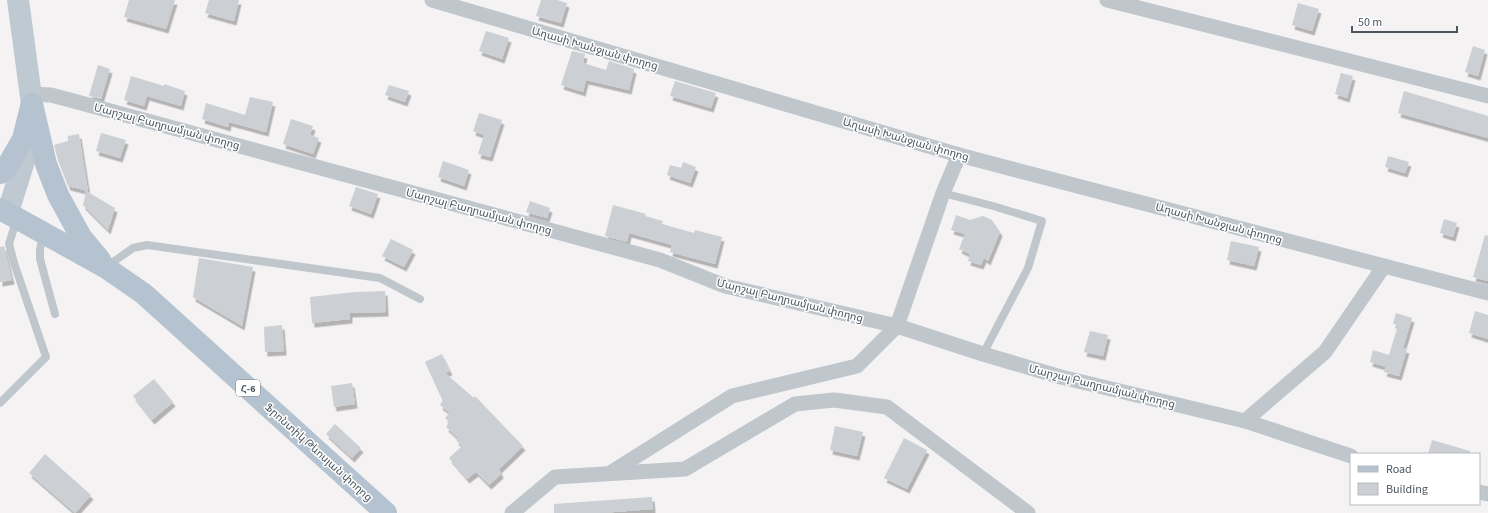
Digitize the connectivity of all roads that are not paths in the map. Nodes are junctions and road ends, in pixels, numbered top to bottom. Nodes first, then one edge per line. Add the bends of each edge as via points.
1 (18, 0) edge
2 (432, 0) edge
3 (1107, 0) edge
4 (1488, 96) edge
5 (32, 99) junction
6 (959, 155) junction
7 (0, 173) edge
8 (943, 193) junction
9 (8, 213) edge
10 (44, 234) junction
11 (1384, 266) junction
12 (105, 268) junction
13 (1488, 293) edge
14 (420, 299) dead end
15 (55, 314) dead end
16 (897, 326) junction
17 (982, 354) junction
18 (0, 403) edge
19 (1245, 421) junction
20 (1350, 456) edge
21 (608, 474) junction
22 (386, 513) edge
23 (512, 513) edge
24 (1028, 513) edge

1 - 5 main road
2 - 6 street, Աղասի Խանջյան փողոց
3 - 4 street
5 - 7 main road via 23,139 5,170
5 - 9 main road via 31,131
5 - 12 main road via 46,164 58,195 81,237
5 - 16 street, Մարշալ Բաղրամյան փողոց via 50,95 78,102 660,260 725,286
6 - 8 street
6 - 11 street, Աղասի Խանջյան փողոց
8 - 16 street
8 - 17 lane via 1042,221 1028,268
9 - 10 main road, Ֆրոնտիկ Թևոսյան փողոց / Հ-6
9 - 18 lane via 9,244 14,263 46,357
10 - 12 main road, Ֆրոնտիկ Թևոսյան փողոց / Հ-6
10 - 15 lane via 40,259
11 - 13 street
11 - 19 street via 1326,352
12 - 14 lane via 133,248 147,245 380,278
12 - 22 main road, Ֆրոնտիկ Թևոսյան փողոց / Հ-6 via 144,294
16 - 17 street, Մարշալ Բաղրամյան փողոց
16 - 21 street via 856,366 732,396
17 - 19 street, Մարշալ Բաղրամյան փողոց via 1061,377
19 - 20 street, Մարշալ Բաղրամյան փողոց
21 - 23 street via 555,477
21 - 24 street via 685,469 795,404 834,400 887,407

